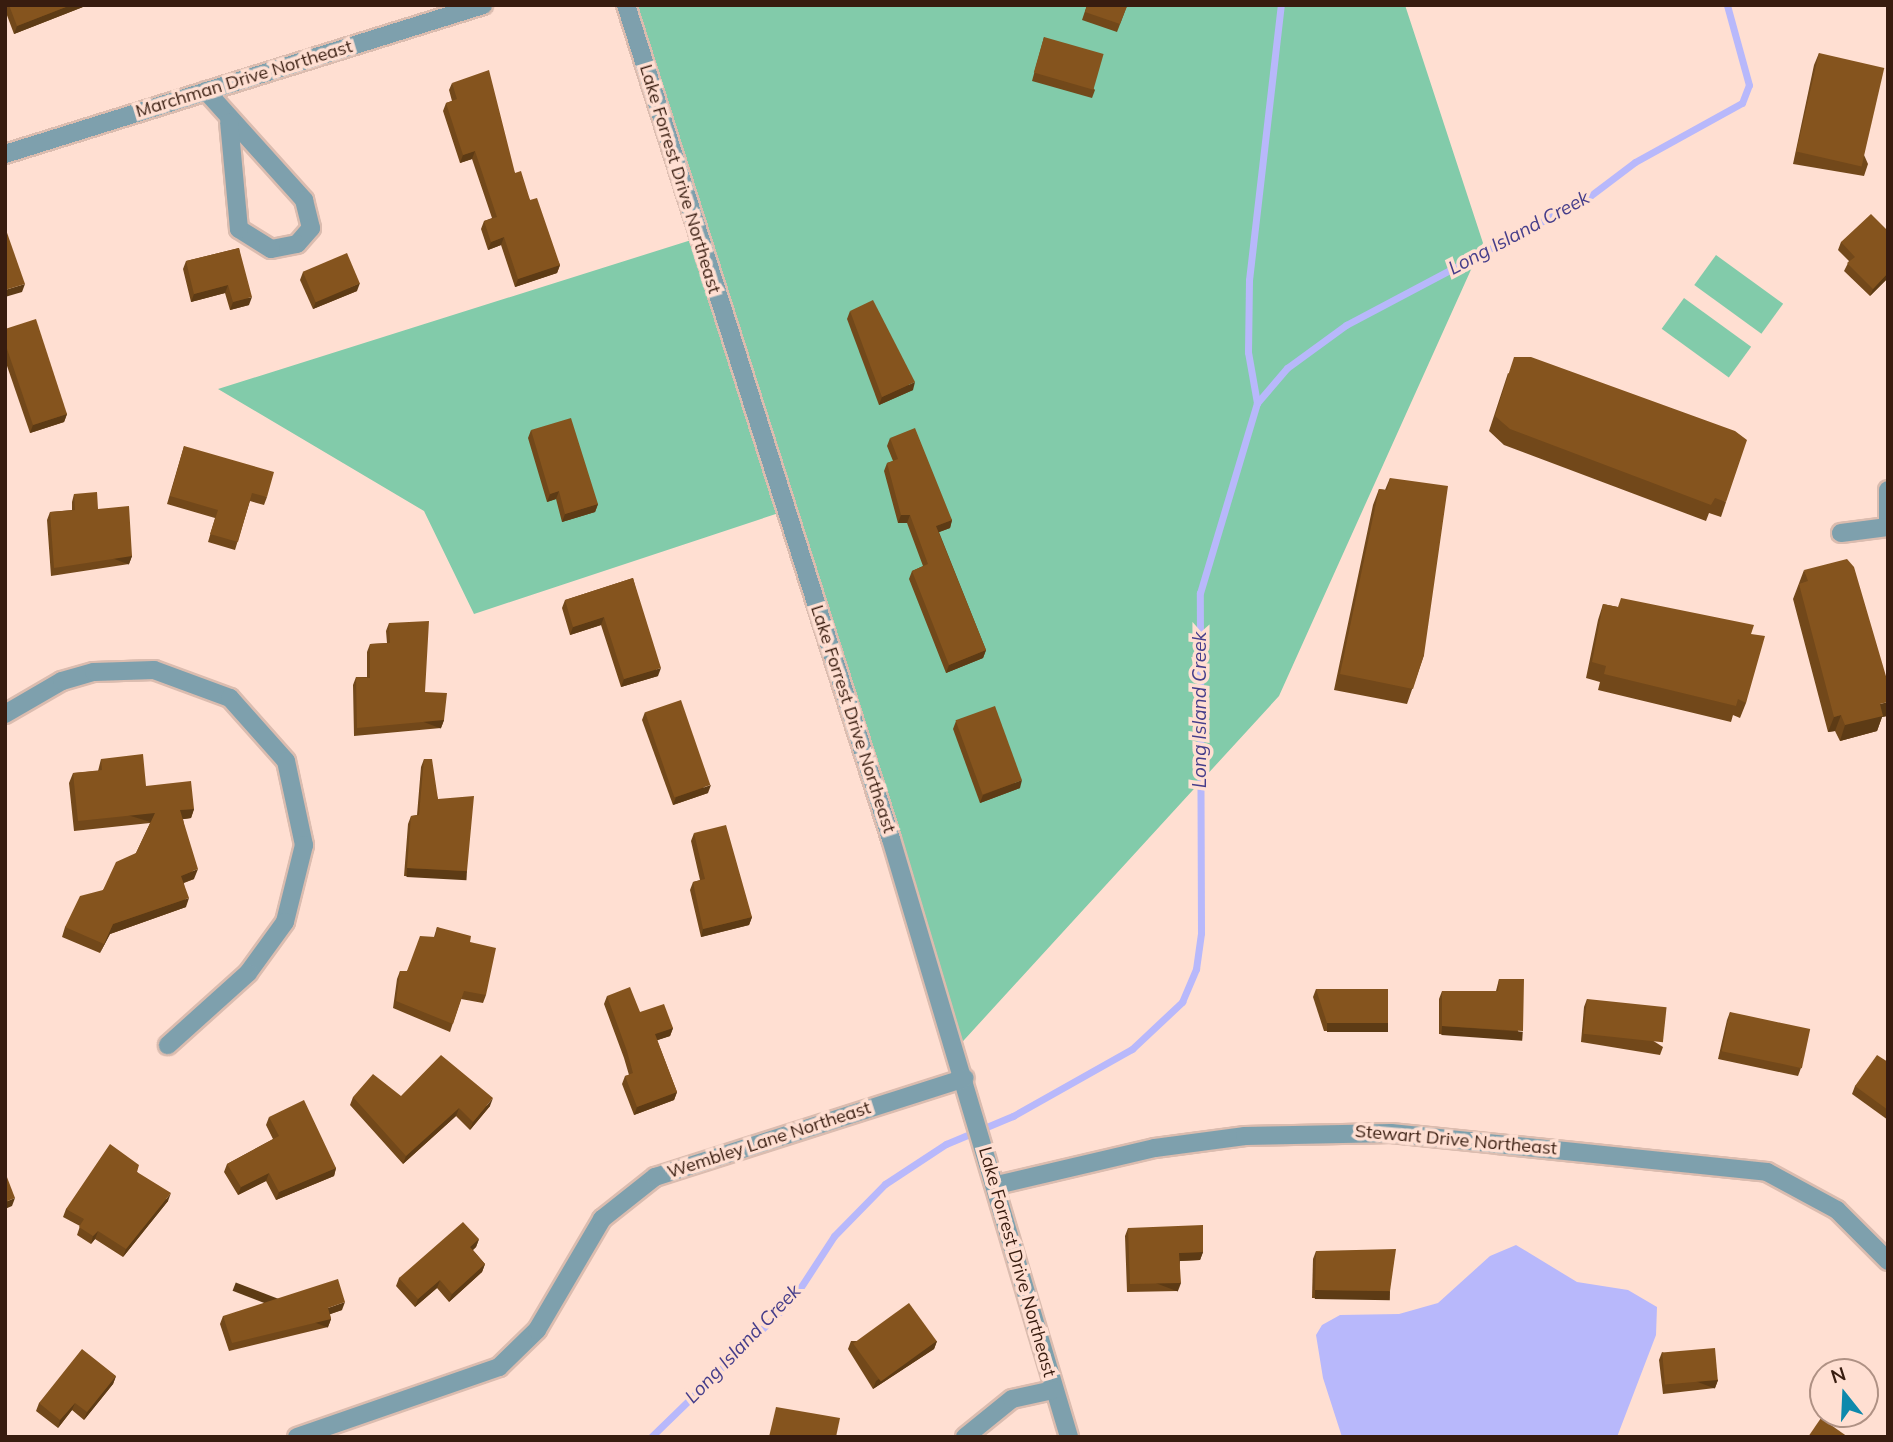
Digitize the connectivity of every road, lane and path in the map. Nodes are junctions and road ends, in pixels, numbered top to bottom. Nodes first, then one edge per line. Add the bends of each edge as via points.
1 (483, 5) edge
2 (626, 5) edge
3 (206, 91) junction
4 (229, 122) junction
5 (5, 154) edge
6 (1888, 490) edge
7 (1888, 525) edge
8 (1841, 533) dead end
9 (5, 714) edge
10 (168, 1045) dead end
11 (965, 1078) junction
12 (996, 1185) junction
13 (1888, 1261) edge
14 (1053, 1390) junction
15 (297, 1437) edge
16 (965, 1437) edge
17 (1069, 1437) edge

1 - 3 street, Marchman Drive Northeast
2 - 11 street, Lake Forrest Drive Northeast
3 - 4 street
3 - 5 street, Marchman Drive Northeast
4 - 4 street via 304,200 311,228 297,244 271,249 239,229
6 - 7 street
7 - 8 street
9 - 10 street via 62,681 121,669 154,670 230,698 286,761 304,845 285,922 248,972
11 - 12 street, Lake Forrest Drive Northeast
11 - 15 street, Wembley Lane Northeast via 654,1177 602,1219 537,1330 499,1367
12 - 13 street, Stewart Drive Northeast via 1181,1144 1331,1131 1391,1133 1767,1172 1837,1210
12 - 14 street, Lake Forrest Drive Northeast
14 - 16 street via 1012,1399
14 - 17 street, Lake Forrest Drive Northeast

